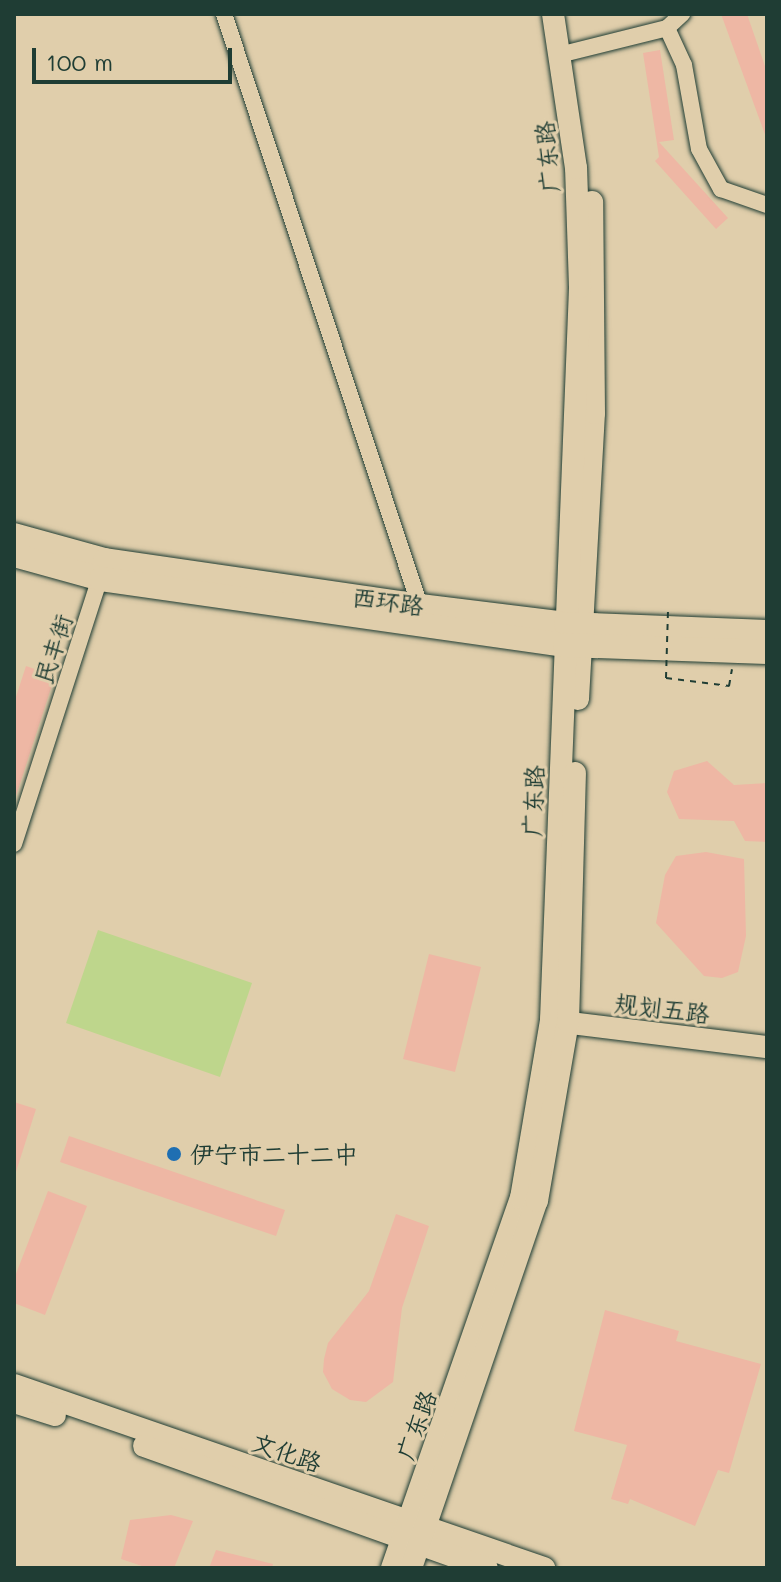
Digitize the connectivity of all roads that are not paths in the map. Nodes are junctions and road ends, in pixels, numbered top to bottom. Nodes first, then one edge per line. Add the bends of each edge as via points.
1 (224, 14) edge
2 (553, 14) edge
3 (567, 14) edge
4 (682, 14) edge
5 (667, 28) junction
6 (570, 52) junction
7 (767, 205) edge
8 (14, 535) edge
9 (14, 555) edge
10 (103, 569) junction
11 (420, 606) junction
12 (767, 632) edge
13 (573, 635) junction
14 (767, 652) edge
15 (14, 844) edge
16 (560, 1021) junction
17 (767, 1047) edge
18 (14, 1385) edge
19 (14, 1402) edge
20 (414, 1533) junction
21 (392, 1568) edge
22 (411, 1568) edge
23 (487, 1568) edge
24 (544, 1568) edge

1 - 11 street
2 - 6 street, 广东路
3 - 6 street, 广东路
4 - 5 street
5 - 6 street
5 - 7 street via 684,65 699,149 721,189
6 - 13 street, 广东路 via 597,282
8 - 10 main road, 西环路
9 - 10 main road, 西环路
10 - 11 main road, 西环路
10 - 13 main road, 西环路
10 - 15 street, 民丰街
11 - 13 main road, 西环路
12 - 13 main road, 西环路
13 - 14 main road, 西环路
13 - 16 street, 广东路
16 - 17 street, 规划五路
16 - 20 street, 广东路 via 537,1201
18 - 20 street, 文化路
19 - 20 street, 文化路
20 - 21 street, 广东路
20 - 22 street, 广东路
20 - 23 street, 文化路
20 - 24 street, 文化路

